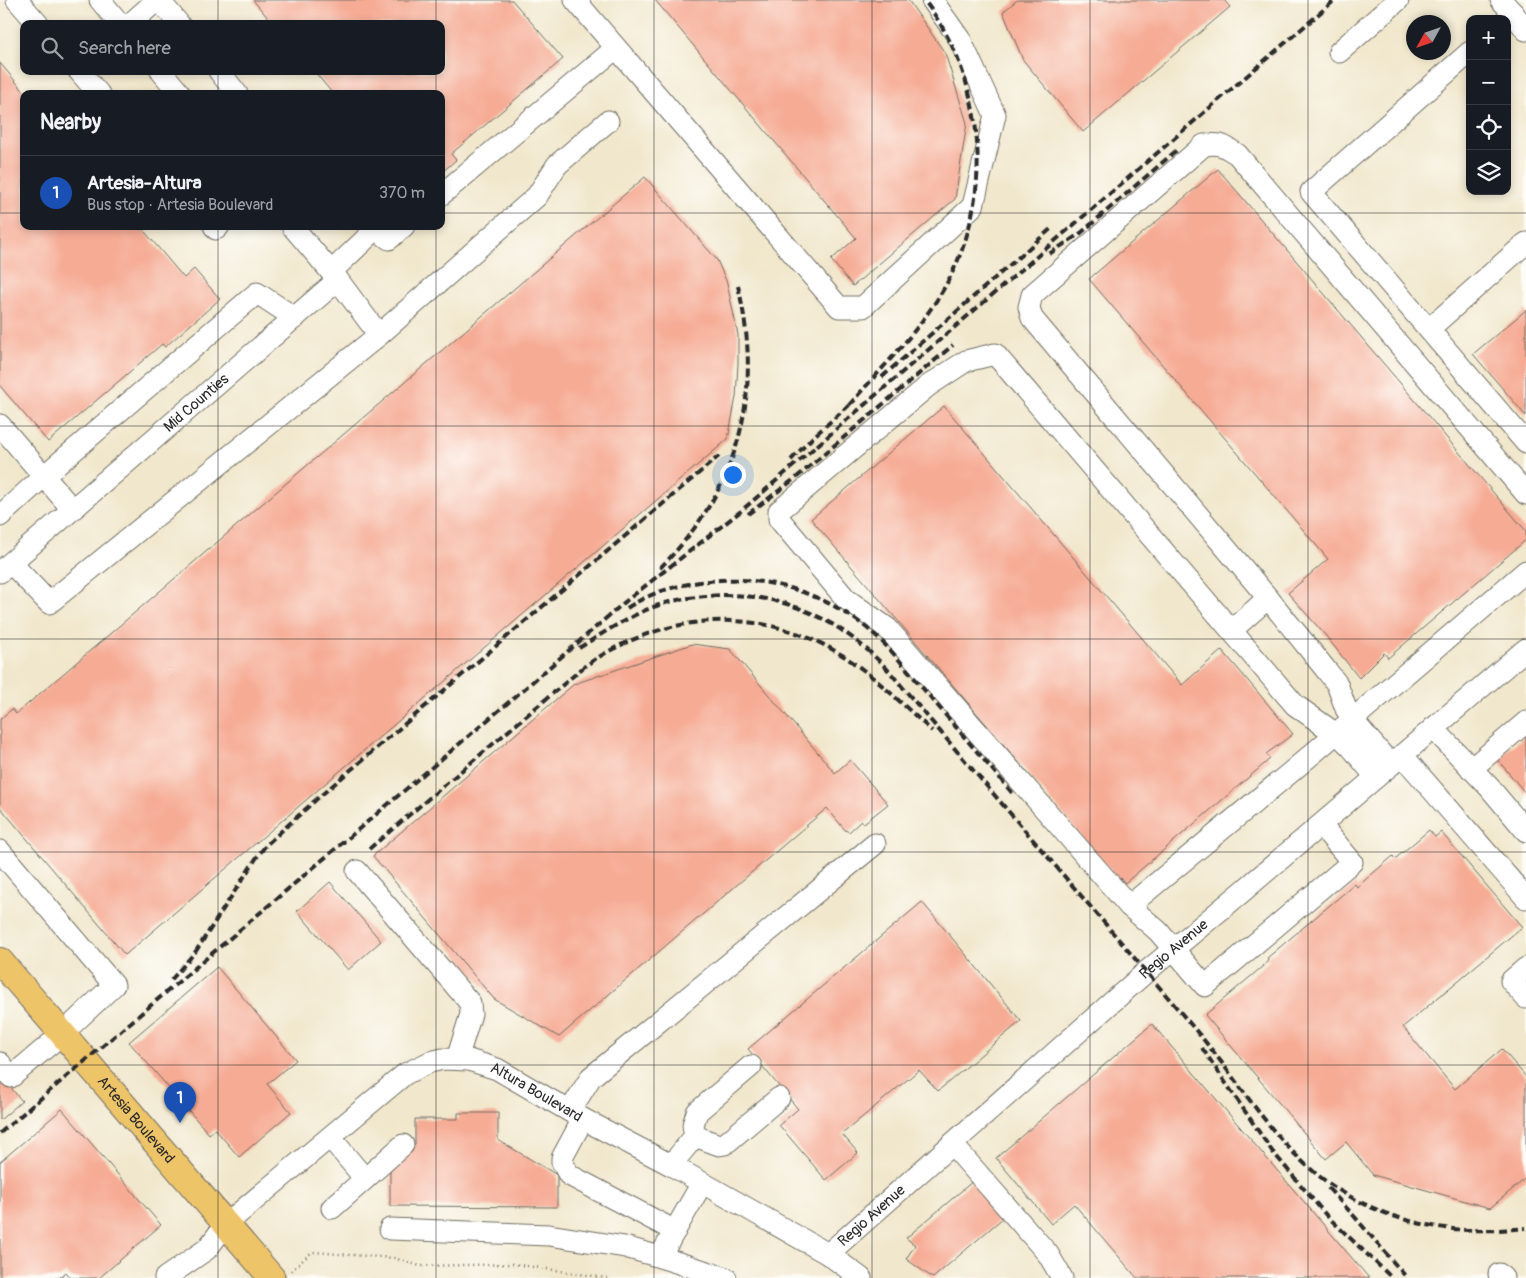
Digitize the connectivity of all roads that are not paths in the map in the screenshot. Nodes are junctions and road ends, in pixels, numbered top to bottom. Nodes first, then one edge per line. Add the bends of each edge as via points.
1 (17, 0) edge
2 (100, 0) edge
3 (158, 0) edge
4 (574, 0) edge
5 (932, 0) edge
6 (1398, 0) edge
7 (1507, 11) edge
8 (34, 20) edge
9 (117, 20) edge
10 (135, 20) edge
11 (176, 20) edge
12 (1526, 30) edge
13 (616, 48) junction
14 (1339, 52) dead end
15 (1466, 56) edge
16 (82, 75) edge
17 (164, 75) edge
18 (222, 75) edge
19 (96, 90) edge
20 (177, 90) edge
21 (234, 90) edge
22 (608, 121) dead end
23 (445, 192) edge
24 (295, 230) edge
25 (375, 230) edge
26 (377, 230) edge
27 (399, 230) edge
28 (1526, 243) edge
29 (335, 276) junction
30 (295, 318) junction
31 (1428, 329) junction
32 (379, 335) junction
33 (0, 425) edge
34 (1526, 443) edge
35 (44, 476) junction
36 (1526, 494) edge
37 (72, 510) junction
38 (0, 516) edge
39 (5, 567) edge
40 (1526, 571) edge
41 (1268, 598) junction
42 (1232, 630) junction
43 (1526, 649) edge
44 (1352, 719) junction
45 (1526, 722) edge
46 (1434, 728) junction
47 (1335, 733) junction
48 (1389, 766) junction
49 (1471, 769) junction
50 (1321, 825) junction
51 (1526, 830) edge
52 (875, 844) dead end
53 (0, 851) edge
54 (357, 871) dead end
55 (1526, 898) edge
56 (1130, 906) junction
57 (1174, 949) junction
58 (0, 961) edge
59 (1526, 968) edge
60 (1526, 998) edge
61 (62, 1034) junction
62 (457, 1059) junction
63 (0, 1063) edge
64 (751, 1066) dead end
65 (779, 1098) dead end
66 (576, 1115) junction
67 (695, 1136) junction
68 (330, 1137) junction
69 (402, 1144) dead end
70 (952, 1144) junction
71 (671, 1165) junction
72 (365, 1179) junction
73 (702, 1183) junction
74 (332, 1208) dead end
75 (226, 1224) junction
76 (390, 1228) dead end
77 (675, 1231) junction
78 (828, 1254) junction
79 (660, 1257) junction
80 (281, 1275) edge
81 (166, 1278) edge
82 (726, 1278) edge
83 (861, 1278) edge
84 (1062, 1278) edge

1 - 8 street
2 - 9 street
3 - 10 street
3 - 11 street
4 - 13 street
5 - 13 street via 961,41 995,115 973,206 863,307 839,307
6 - 14 street
7 - 12 street
13 - 23 street
15 - 31 street via 1311,192
16 - 19 street
17 - 20 street
18 - 21 street
22 - 32 street via 557,165 537,196
24 - 29 street
25 - 29 street, Mid Counties
26 - 27 street, Mid Counties via 389,239
28 - 31 street
29 - 30 street, Mid Counties
29 - 32 street
30 - 35 street via 257,293
30 - 37 street, Mid Counties
31 - 34 street
32 - 39 street via 49,603
33 - 35 street
35 - 37 street
35 - 38 street
36 - 41 street via 1236,154 1217,143 1204,145 1032,295 1029,307 1032,318
37 - 39 street, Mid Counties
40 - 44 street
41 - 42 street
41 - 44 street via 1332,678
42 - 47 street via 1296,705
42 - 56 street via 995,354 966,361 928,386 779,511 779,519 832,584 846,599 887,628
43 - 46 street, Regio Avenue
44 - 47 street
44 - 48 street
45 - 49 street
46 - 48 street, Regio Avenue
46 - 49 street
47 - 48 street via 1351,747
47 - 56 street
48 - 50 street, Regio Avenue
48 - 55 street
49 - 51 street
50 - 57 street, Regio Avenue
50 - 57 street via 1352,862 1206,986
52 - 66 street via 591,1077
53 - 61 street via 114,984
54 - 62 street via 470,1003 471,1014
56 - 57 street
57 - 70 street, Regio Avenue
58 - 61 main road, Artesia Boulevard
59 - 60 street via 1511,981
61 - 63 street via 11,1077
61 - 75 main road, Artesia Boulevard
62 - 66 street, Altura Boulevard via 497,1068
62 - 68 street, Altura Boulevard via 430,1062 404,1074
64 - 67 street via 697,1112 693,1125
65 - 67 street via 725,1144 719,1146
66 - 71 street, Altura Boulevard
66 - 77 street via 562,1158 569,1175
67 - 71 street
68 - 72 street
68 - 75 street, Altura Boulevard
69 - 72 street
70 - 78 street, Regio Avenue
70 - 84 street via 1048,1254
71 - 73 street, Altura Boulevard
72 - 74 street
73 - 77 street
73 - 78 street, Altura Boulevard
75 - 80 main road, Artesia Boulevard
75 - 81 street, Altura Boulevard via 207,1249
76 - 79 street via 549,1234 625,1247
77 - 79 street
78 - 83 street, Altura Boulevard
79 - 82 street

